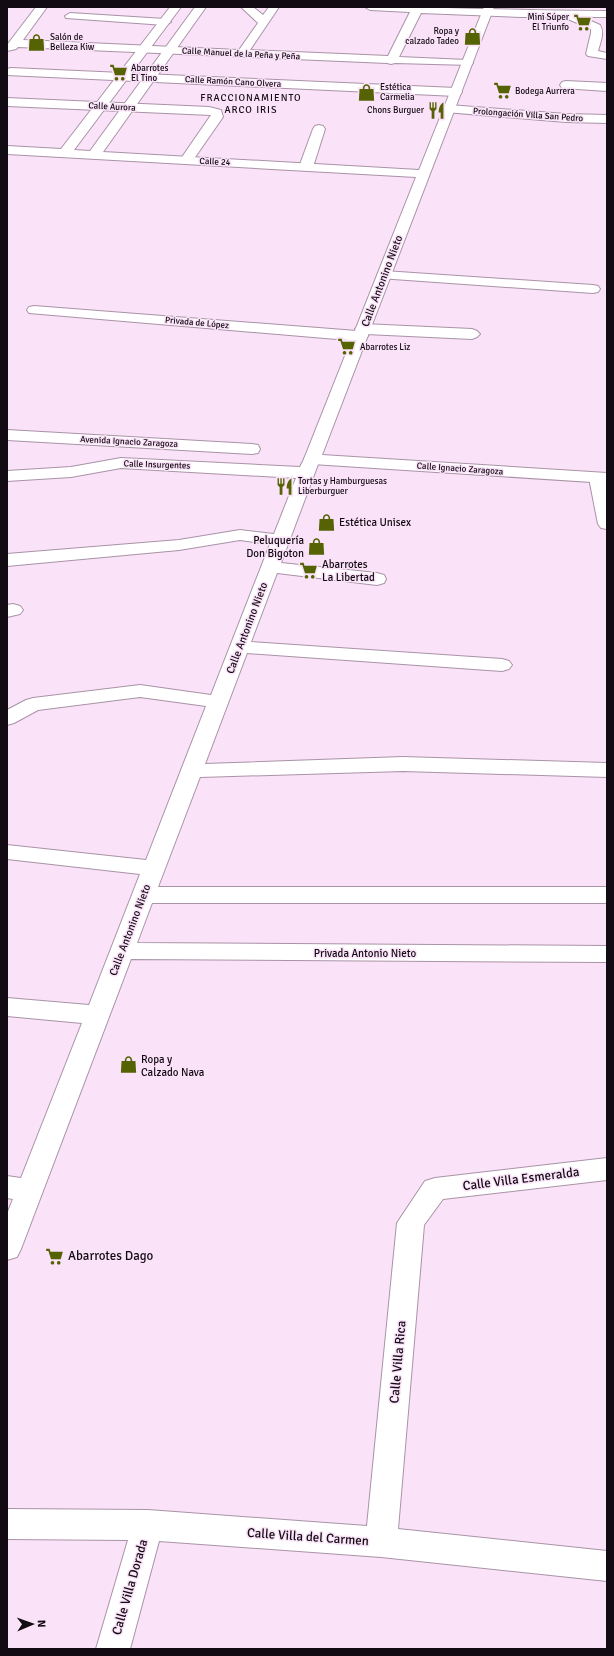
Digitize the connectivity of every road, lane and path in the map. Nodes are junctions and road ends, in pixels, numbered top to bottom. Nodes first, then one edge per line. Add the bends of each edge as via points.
1 (42, 7) edge
2 (176, 7) edge
3 (201, 7) edge
4 (246, 7) edge
5 (274, 7) edge
6 (370, 7) edge
7 (417, 8) edge
8 (489, 9) edge
9 (607, 9) edge
10 (607, 14) edge
11 (566, 15) junction
12 (70, 16) dead end
13 (165, 22) junction
14 (264, 22) junction
15 (601, 39) edge
16 (10, 47) edge
17 (144, 49) junction
18 (169, 51) junction
19 (242, 54) junction
20 (607, 56) edge
21 (391, 61) junction
22 (468, 63) junction
23 (10, 72) dead end
24 (123, 77) junction
25 (150, 78) junction
26 (566, 85) dead end
27 (607, 87) edge
28 (456, 92) junction
29 (7, 102) edge
30 (100, 107) junction
31 (128, 108) junction
32 (449, 109) junction
33 (607, 119) edge
34 (319, 129) dead end
35 (7, 150) edge
36 (65, 153) junction
37 (94, 155) junction
38 (186, 160) junction
39 (306, 167) junction
40 (424, 174) junction
41 (384, 275) junction
42 (594, 289) dead end
43 (34, 310) dead end
44 (362, 333) junction
45 (472, 334) dead end
46 (7, 435) edge
47 (117, 442) junction
48 (252, 449) dead end
49 (121, 463) junction
50 (309, 466) junction
51 (7, 476) edge
52 (603, 478) edge
53 (607, 524) edge
54 (280, 541) junction
55 (7, 560) edge
56 (270, 567) junction
57 (377, 579) dead end
58 (241, 644) junction
59 (362, 649) dead end
60 (502, 665) dead end
61 (218, 702) junction
62 (7, 719) edge
63 (192, 770) junction
64 (607, 770) edge
65 (7, 852) edge
66 (154, 868) junction
67 (144, 895) junction
68 (607, 895) edge
69 (122, 951) junction
70 (607, 954) edge
71 (7, 1007) edge
72 (98, 1015) junction
73 (607, 1169) edge
74 (19, 1188) edge
75 (435, 1189) joint
76 (7, 1249) edge
77 (7, 1524) edge
78 (148, 1525) junction
79 (381, 1542) junction
80 (607, 1566) edge
81 (113, 1649) edge

1 - 16 street
2 - 13 street
3 - 18 street
4 - 14 street
5 - 14 street
6 - 7 street
7 - 8 street
7 - 21 street
8 - 9 street
8 - 11 street
8 - 22 street, Calle Antonino Nieto
10 - 11 street
11 - 15 street via 596,27
12 - 13 street
13 - 17 street
14 - 19 street
15 - 20 street via 592,54
16 - 17 street, Calle Manuel de la Peña y Peña
17 - 18 street, Calle Manuel de la Peña y Peña
17 - 24 street
18 - 19 street, Calle Manuel de la Peña y Peña
18 - 25 street
19 - 21 street, Calle Manuel de la Peña y Peña
21 - 22 street, Calle Manuel de la Peña y Peña
22 - 28 street, Calle Antonino Nieto
23 - 24 street, Calle Ramón Cano Olvera
24 - 25 street, Calle Ramón Cano Olvera
24 - 30 street
25 - 28 street, Calle Ramón Cano Olvera
25 - 31 street
26 - 27 street
28 - 32 street, Calle Antonino Nieto
29 - 30 street, Calle Aurora
30 - 31 street, Calle Aurora
30 - 36 street
31 - 37 street
31 - 38 street, Calle Aurora via 217,113 217,117
32 - 33 street, Prolongación Villa San Pedro
32 - 40 street, Calle Antonino Nieto
34 - 39 street
35 - 36 street, Calle 24
36 - 37 street, Calle 24
37 - 38 street, Calle 24
38 - 39 street, Calle 24
39 - 40 street, Calle 24
40 - 41 street, Calle Antonino Nieto
41 - 42 street
41 - 44 street, Calle Antonino Nieto
43 - 44 street, Privada de López
44 - 45 street, Privada de López
44 - 50 street, Calle Antonino Nieto
46 - 47 street, Avenida Ignacio Zaragoza
47 - 48 street, Avenida Ignacio Zaragoza
47 - 49 street
49 - 50 street, Calle Insurgentes
49 - 51 street, Calle Insurgentes via 71,472
50 - 52 street, Calle Ignacio Zaragoza
50 - 54 street, Calle Antonino Nieto
52 - 53 street
54 - 55 street via 240,535 179,545
54 - 56 street, Calle Antonino Nieto
56 - 57 street
56 - 58 street, Calle Antonino Nieto
58 - 59 street
58 - 60 street
58 - 61 street, Calle Antonino Nieto
61 - 62 street via 140,692 33,704
61 - 63 street, Calle Antonino Nieto
63 - 64 street via 403,764
63 - 66 street, Calle Antonino Nieto
65 - 66 street
66 - 67 street, Calle Antonino Nieto
67 - 68 street
67 - 69 street, Calle Antonino Nieto
69 - 70 street, Privada Antonio Nieto
69 - 72 street, Calle Antonino Nieto
71 - 72 street
72 - 74 street, Calle Antonino Nieto
73 - 75 street, Calle Villa Esmeralda
74 - 76 street, Calle Antonino Nieto
75 - 79 street, Calle Villa Rica via 411,1223
77 - 78 street, Calle Villa del Carmen
78 - 79 street, Calle Villa del Carmen
78 - 81 street, Calle Villa Dorada
79 - 80 street, Calle Villa del Carmen

